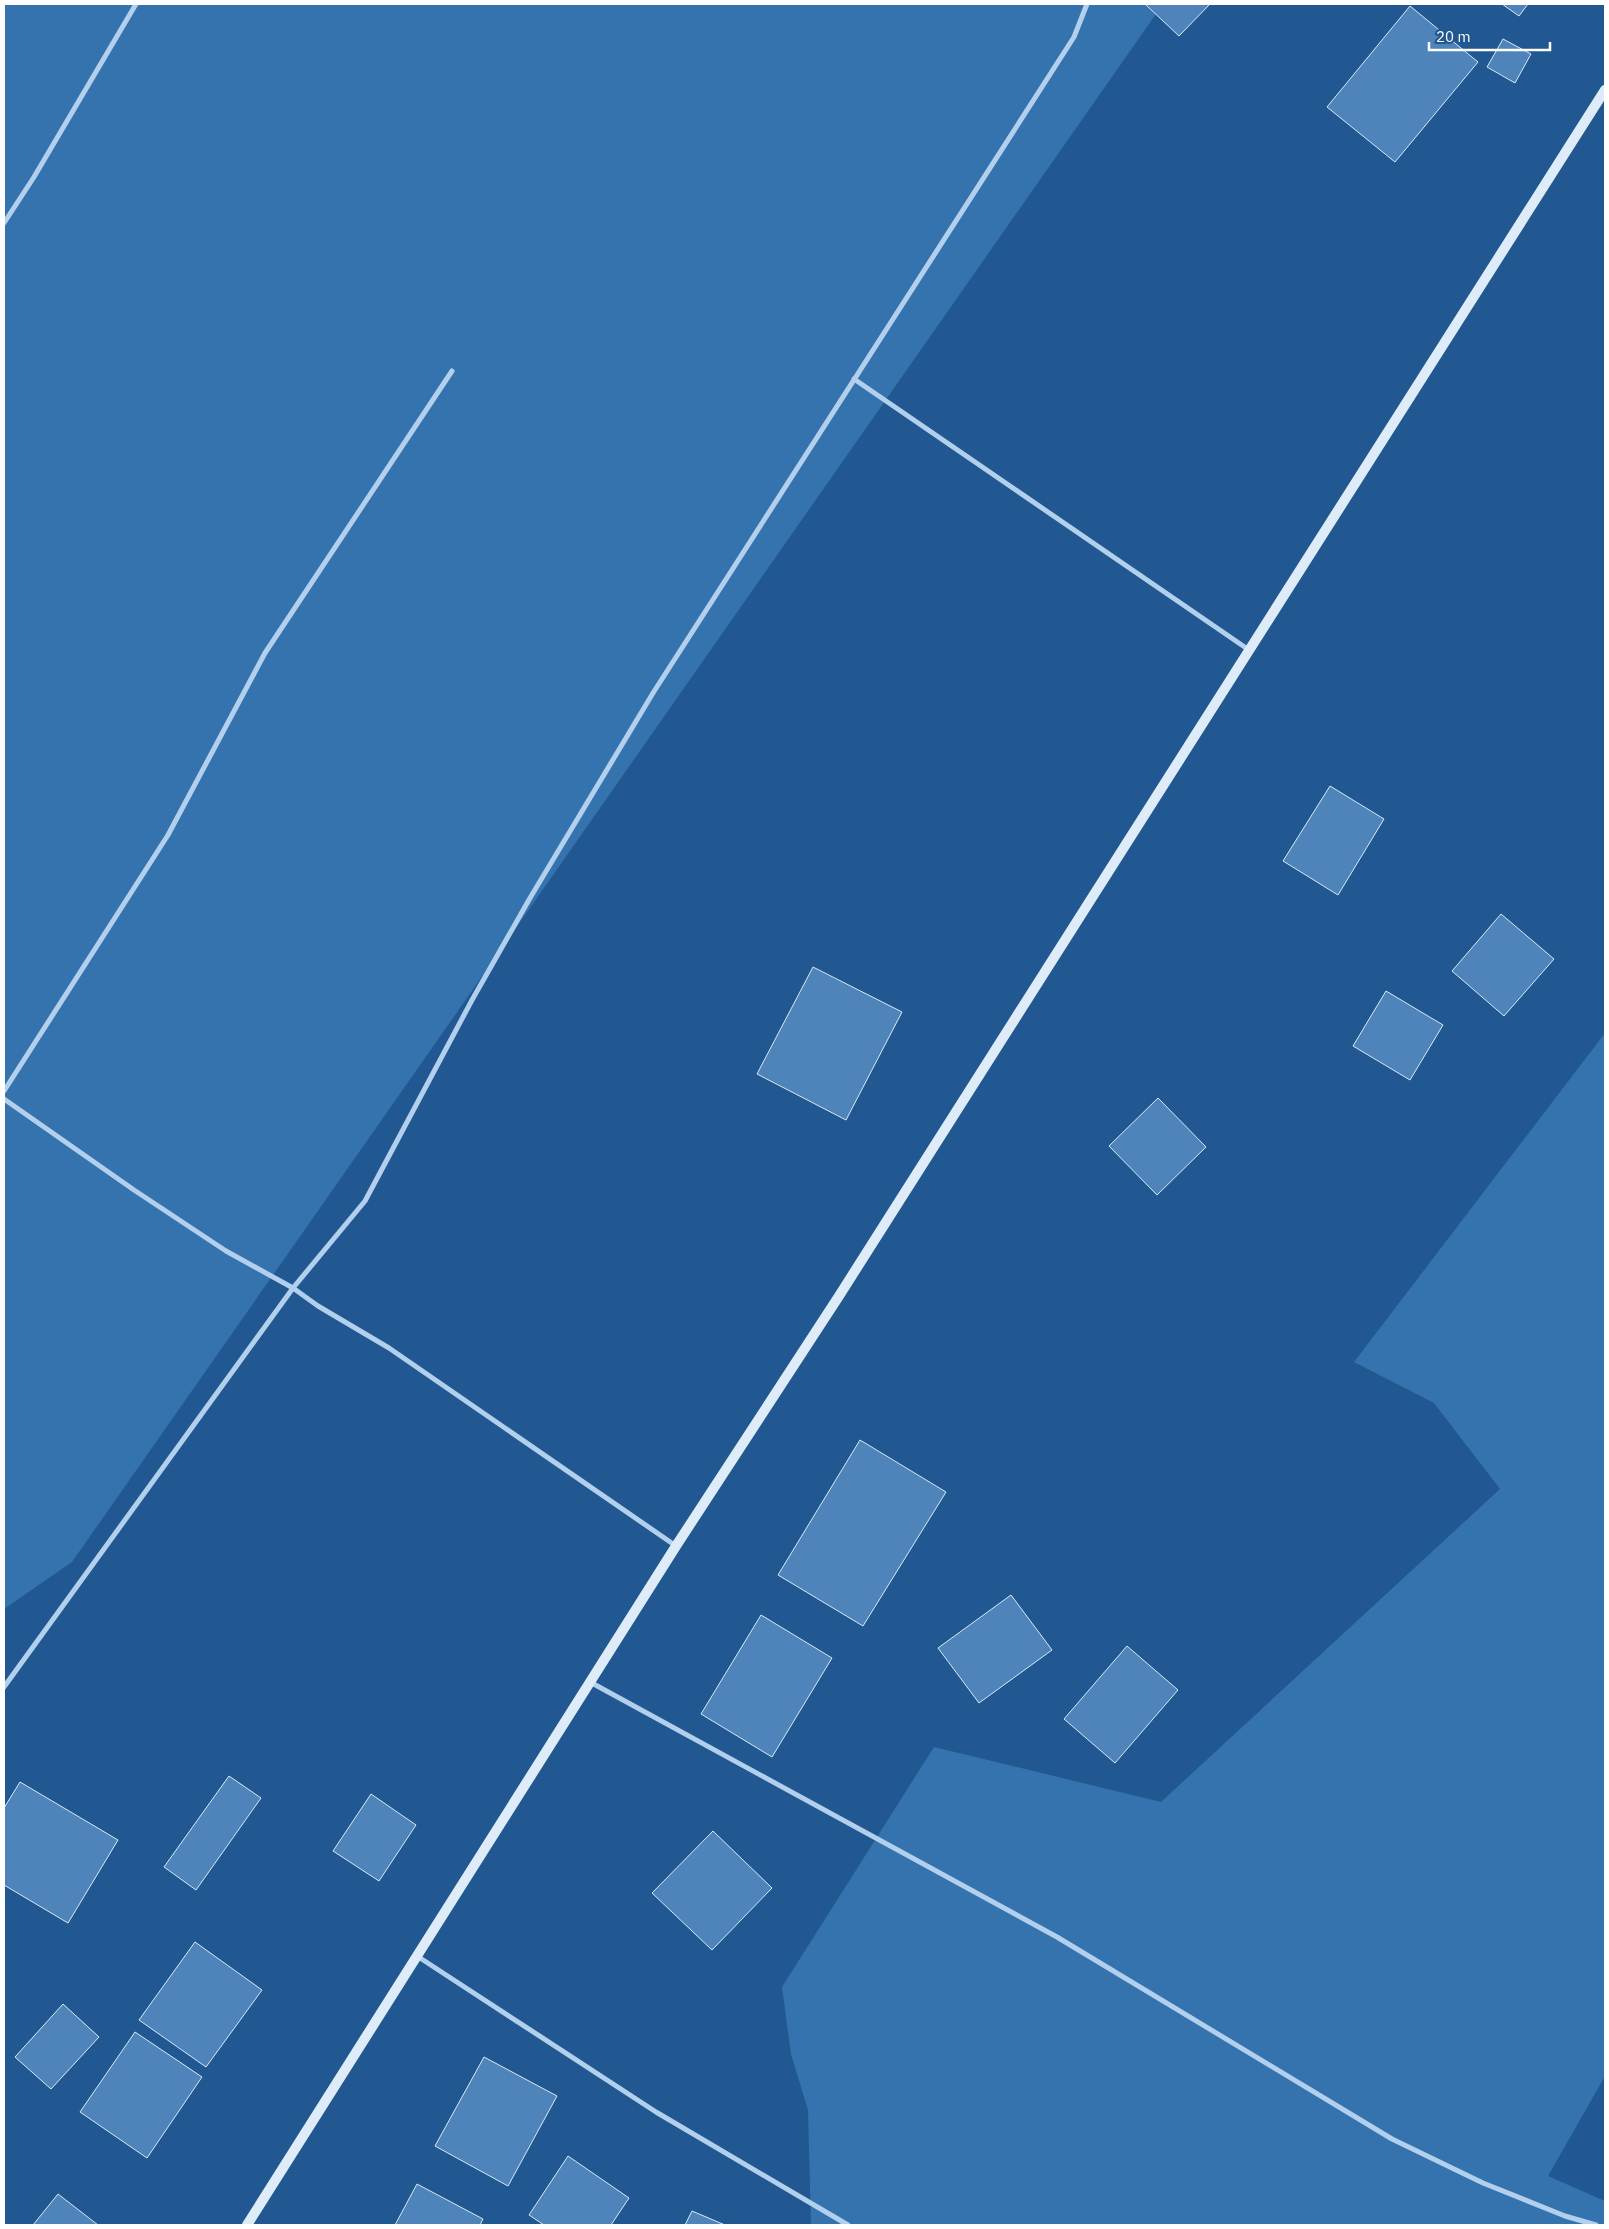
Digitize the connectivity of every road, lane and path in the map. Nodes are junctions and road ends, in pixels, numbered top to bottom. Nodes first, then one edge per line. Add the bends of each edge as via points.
1 (136, 4) edge
2 (1087, 4) edge
3 (1605, 90) edge
4 (4, 222) edge
5 (452, 370) dead end
6 (854, 379) junction
7 (1249, 650) junction
8 (4, 1091) edge
9 (4, 1099) edge
10 (293, 1288) junction
11 (676, 1546) junction
12 (590, 1682) junction
13 (4, 1687) edge
14 (417, 1956) junction
15 (247, 2225) edge
16 (848, 2225) edge
17 (1596, 2225) edge

1 - 4 street
2 - 6 street via 1074,36
3 - 7 main road
5 - 8 street via 265,653 168,835
6 - 7 street
6 - 10 street via 653,693 530,898 365,1202
7 - 11 main road via 839,1296
9 - 10 street via 226,1251
10 - 11 street via 389,1348
10 - 13 street
11 - 12 main road
12 - 14 main road
12 - 17 street via 1057,1937 1392,2138 1483,2182 1565,2216
14 - 15 main road
14 - 16 street via 656,2112

